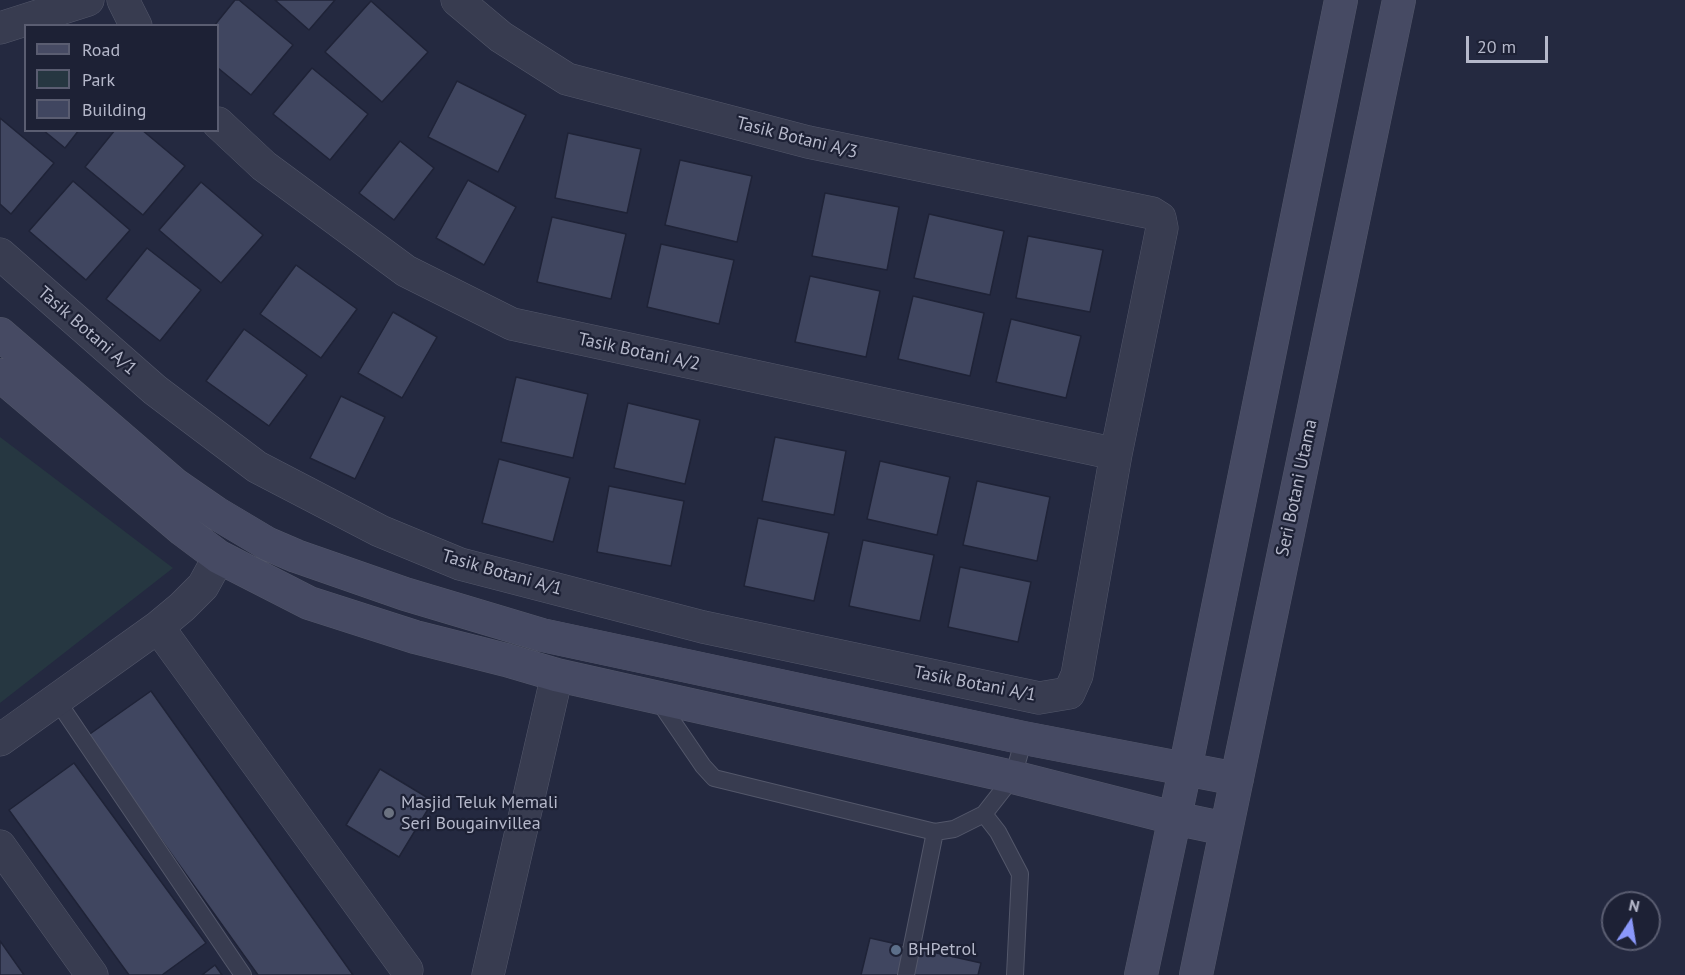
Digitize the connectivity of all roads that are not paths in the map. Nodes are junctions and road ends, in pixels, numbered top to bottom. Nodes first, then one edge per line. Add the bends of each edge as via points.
1 (88, 0) edge
2 (123, 0) edge
3 (457, 0) edge
4 (1341, 0) edge
5 (1399, 0) edge
6 (135, 24) edge
7 (0, 28) edge
8 (219, 124) edge
9 (0, 254) edge
10 (0, 334) edge
11 (0, 375) edge
12 (1116, 454) junction
13 (216, 513) junction
14 (268, 544) junction
15 (219, 557) junction
16 (158, 627) junction
17 (542, 635) junction
18 (591, 645) junction
19 (557, 675) junction
20 (656, 696) junction
21 (56, 699) junction
22 (1024, 738) junction
23 (0, 740) edge
24 (1185, 770) junction
25 (1013, 777) junction
26 (1237, 779) junction
27 (984, 814) junction
28 (1174, 818) junction
29 (1226, 829) junction
30 (935, 832) junction
31 (0, 846) edge
32 (407, 970) dead end
33 (496, 973) edge
34 (92, 975) edge
35 (243, 975) edge
36 (906, 975) edge
37 (1015, 975) edge
38 (1141, 975) edge
39 (1196, 975) edge

1 - 7 street
2 - 6 street
3 - 12 street, Tasik Botani A/3 via 501,37 567,78 808,142 1152,213 1160,218 1162,228
4 - 24 street
5 - 26 street, Seri Botani Utama
8 - 12 street, Tasik Botani A/2 via 264,166 406,271 512,324
9 - 12 street, Tasik Botani A/1 via 154,390 257,467 380,531 460,564 703,627 1039,698 1069,693 1077,675
10 - 13 street via 174,484
11 - 15 street
13 - 14 street
13 - 15 street
14 - 15 street
14 - 17 street via 405,594
15 - 16 street via 203,586
15 - 19 street via 309,603 415,637
16 - 21 street
16 - 32 street
17 - 18 street
17 - 19 street
18 - 19 street
18 - 22 street
19 - 20 street
19 - 33 street
20 - 25 street
20 - 30 lane via 714,778
21 - 23 street
21 - 35 lane
22 - 24 street
22 - 25 lane
24 - 26 street
24 - 28 street
25 - 27 lane
25 - 28 street
26 - 29 street, Seri Botani Utama
27 - 30 lane via 954,829
27 - 37 lane via 998,831 1020,874
28 - 29 street
28 - 38 street
29 - 39 street, Seri Botani Utama
30 - 36 lane
31 - 34 street

